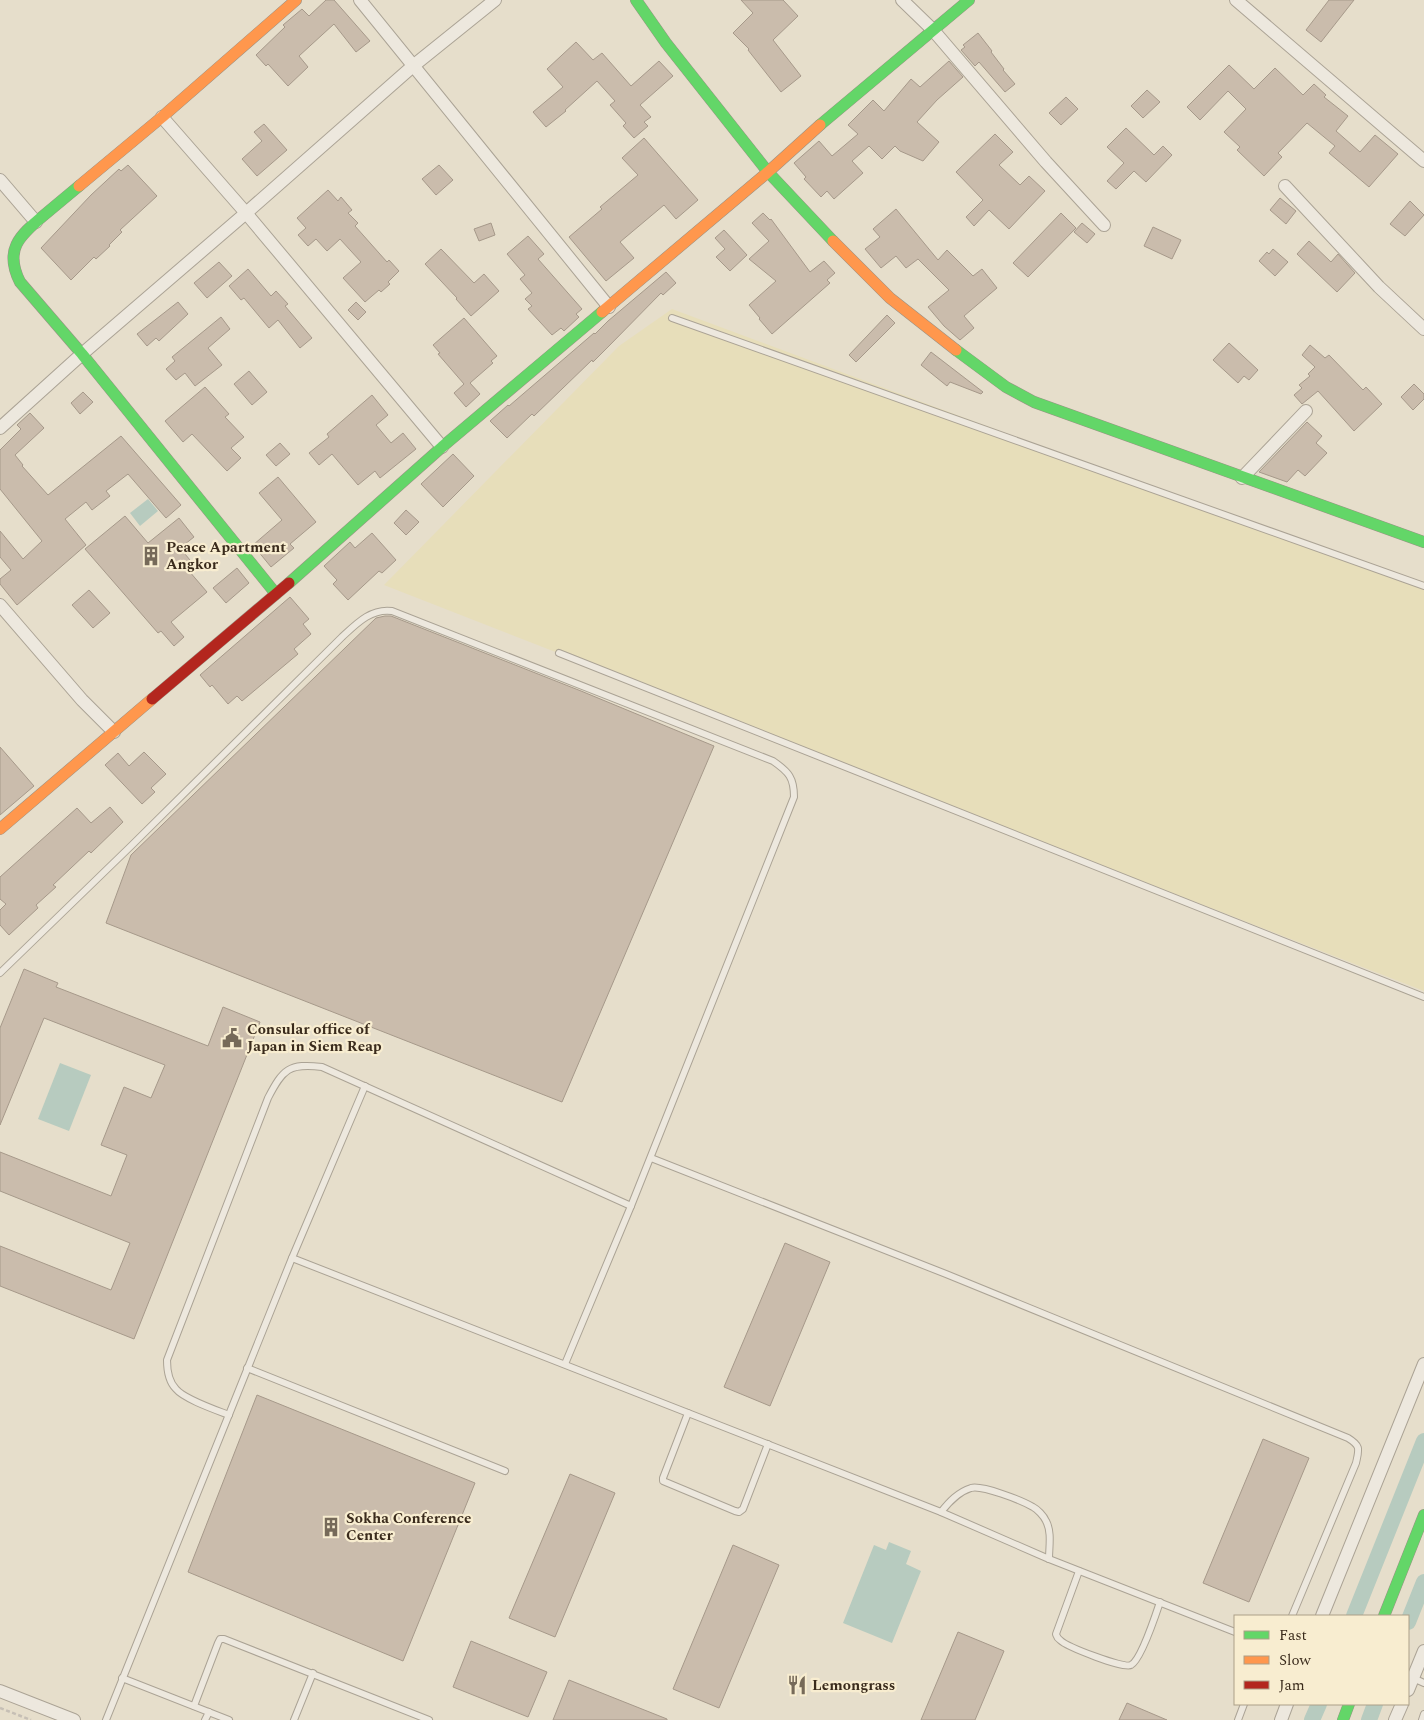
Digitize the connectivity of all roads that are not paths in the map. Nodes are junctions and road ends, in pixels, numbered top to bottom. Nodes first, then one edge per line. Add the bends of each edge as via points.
1 (296, 0) edge
2 (360, 0) edge
3 (495, 0) edge
4 (636, 0) edge
5 (902, 0) edge
6 (969, 0) edge
7 (1238, 0) edge
8 (933, 30) junction
9 (413, 66) junction
10 (162, 117) junction
11 (1424, 161) edge
12 (768, 172) junction
13 (0, 180) edge
14 (1284, 186) dead end
15 (246, 213) junction
16 (36, 222) junction
17 (1104, 225) dead end
18 (609, 308) junction
19 (672, 318) dead end
20 (1424, 329) edge
21 (82, 354) junction
22 (1306, 411) dead end
23 (0, 428) edge
24 (442, 447) junction
25 (1242, 478) junction
26 (1424, 542) edge
27 (1424, 586) edge
28 (276, 594) junction
29 (0, 604) edge
30 (559, 653) dead end
31 (114, 732) junction
32 (0, 829) edge
33 (0, 973) edge
34 (1424, 997) edge
35 (365, 1086) junction
36 (651, 1158) junction
37 (631, 1206) junction
38 (292, 1258) junction
39 (565, 1364) junction
40 (1424, 1364) edge
41 (247, 1368) junction
42 (688, 1413) junction
43 (229, 1415) junction
44 (768, 1444) junction
45 (505, 1470) dead end
46 (941, 1512) junction
47 (1424, 1515) edge
48 (1049, 1559) junction
49 (1079, 1571) junction
50 (1160, 1602) junction
51 (1292, 1615) edge
52 (1322, 1615) edge
53 (1384, 1615) edge
54 (1234, 1632) edge
55 (1424, 1650) edge
56 (312, 1673) junction
57 (122, 1678) junction
58 (1415, 1684) edge
59 (0, 1691) edge
60 (1244, 1705) edge
61 (1287, 1705) edge
62 (1349, 1705) edge
63 (1402, 1705) edge
64 (194, 1706) junction
65 (209, 1712) junction
66 (1424, 1714) edge
67 (74, 1720) edge
68 (106, 1720) edge
69 (205, 1720) edge
70 (229, 1720) edge
71 (294, 1720) edge
72 (429, 1720) edge
73 (1238, 1720) edge
74 (1281, 1720) edge
75 (1343, 1720) edge
76 (1395, 1720) edge
77 (1422, 1720) edge

1 - 10 street
2 - 9 street
3 - 9 street
4 - 12 street
5 - 8 street
6 - 8 street
7 - 11 street
8 - 12 street
8 - 17 street
9 - 15 street
9 - 18 street
10 - 15 street
10 - 16 street
12 - 18 street
12 - 25 street via 890,298 1006,387 1059,412
13 - 16 street
14 - 20 street via 1379,287
15 - 21 street
15 - 24 street
16 - 21 street via 19,238 15,249 13,267 16,277
18 - 24 street
19 - 27 lane
21 - 23 street
21 - 28 street
22 - 25 street
24 - 28 street
25 - 26 street
28 - 31 street
29 - 31 street via 82,700
30 - 34 lane
31 - 32 street
33 - 36 lane via 342,637 378,610 392,611 758,754 783,768 794,784 794,797
35 - 37 lane
35 - 38 lane
35 - 43 lane via 322,1067 305,1064 292,1067 277,1079 268,1098 167,1360 167,1374 176,1390
36 - 37 lane
36 - 51 lane via 1065,1322 1356,1443 1359,1450 1356,1463
37 - 39 lane
38 - 39 lane
38 - 41 lane
39 - 42 lane
40 - 52 street
41 - 43 lane
41 - 45 lane
42 - 44 lane
42 - 44 lane via 664,1481 735,1511 743,1509
43 - 57 lane
44 - 46 lane
46 - 48 lane
46 - 48 lane via 962,1491 973,1487 988,1489 1034,1508 1046,1520
47 - 53 street
48 - 49 lane
49 - 50 lane
49 - 50 lane via 1056,1634 1059,1640 1075,1648 1119,1664 1133,1664
50 - 54 lane
55 - 58 street
56 - 64 lane via 220,1639
56 - 71 lane
56 - 72 lane
57 - 64 lane
57 - 68 lane
59 - 67 street
60 - 73 lane
61 - 74 street
62 - 75 street
63 - 76 street
64 - 65 lane
65 - 69 lane
65 - 70 lane
66 - 77 lane

